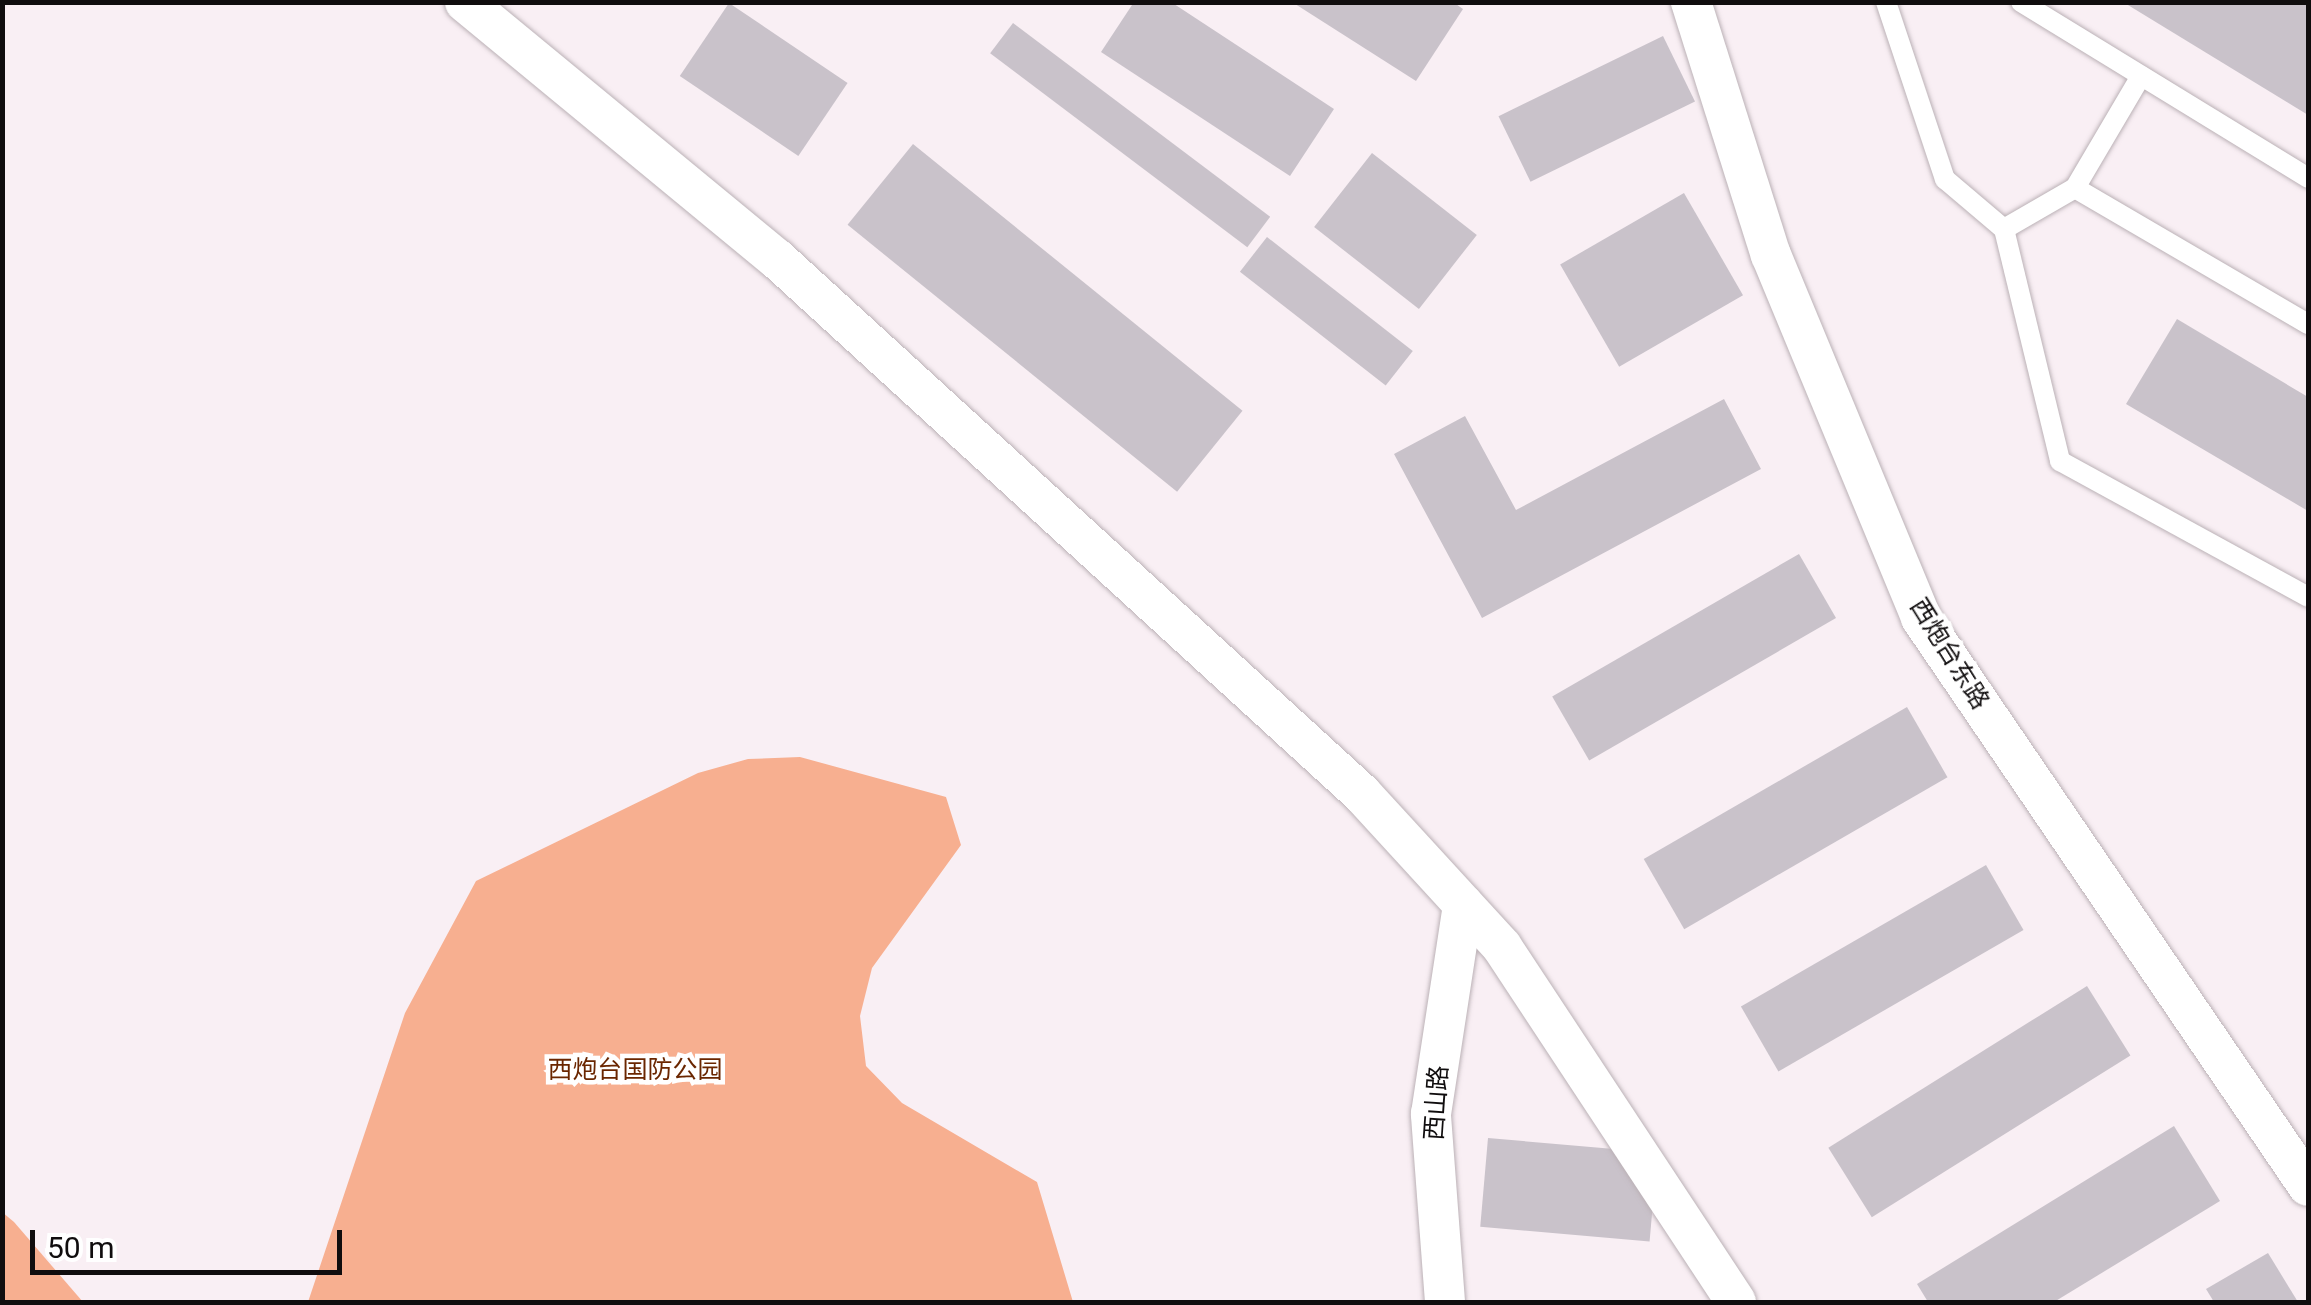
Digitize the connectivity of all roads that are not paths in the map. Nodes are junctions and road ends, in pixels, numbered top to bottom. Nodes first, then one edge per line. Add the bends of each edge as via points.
1 (465, 2) edge
2 (1692, 2) edge
3 (1886, 2) edge
4 (2022, 2) edge
5 (2141, 76) junction
6 (2308, 178) edge
7 (2075, 188) junction
8 (2004, 229) junction
9 (2308, 324) edge
10 (2308, 598) edge
11 (1463, 904) junction
12 (2308, 1186) edge
13 (1445, 1302) edge
14 (1736, 1302) edge

1 - 11 street via 777,258 1362,794
2 - 12 street, 西炮台东路 via 1770,255 1921,618
3 - 8 lane via 1945,179
4 - 5 lane
5 - 6 lane
5 - 7 lane
7 - 8 lane
7 - 9 lane
8 - 10 lane via 2060,461
11 - 13 street, 西山路 via 1431,1114
11 - 14 street via 1502,947

